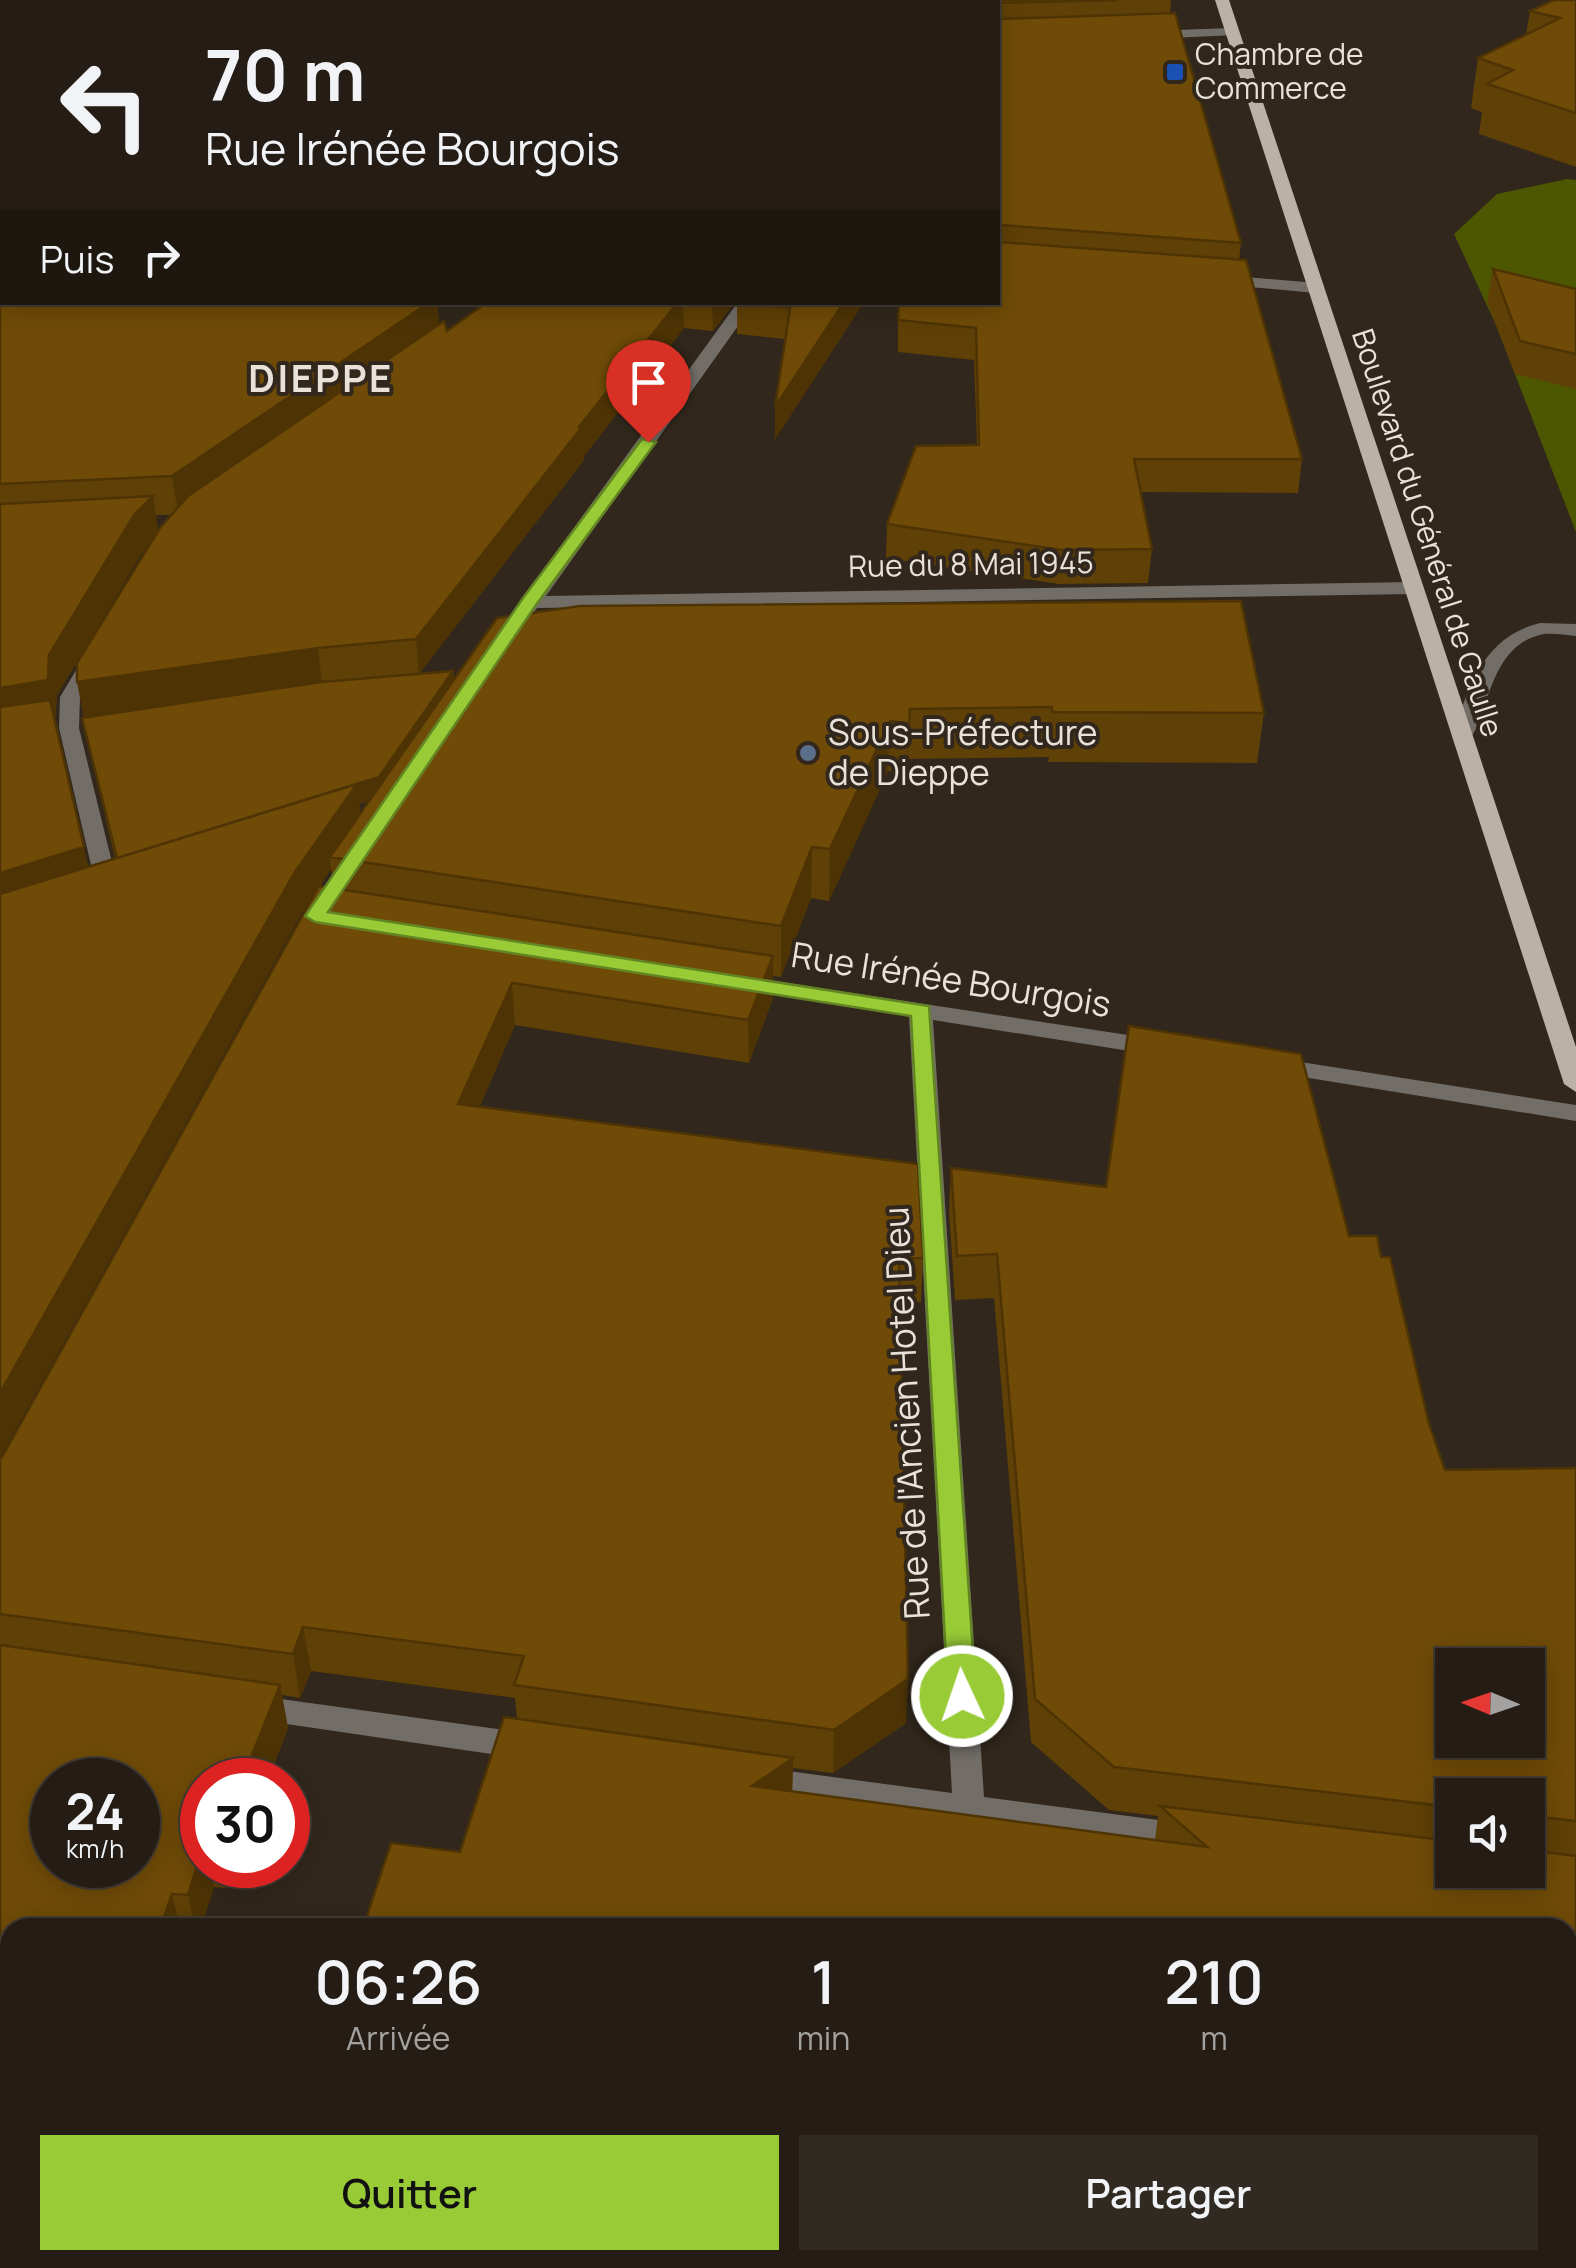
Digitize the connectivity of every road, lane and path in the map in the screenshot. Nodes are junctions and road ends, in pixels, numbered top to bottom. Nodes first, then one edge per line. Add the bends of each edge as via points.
1 (1222, 0) edge
2 (1232, 32) junction
3 (1136, 35) edge
4 (1205, 279) edge
5 (1316, 288) junction
6 (746, 305) edge
7 (1414, 588) junction
8 (530, 602) junction
9 (1576, 630) edge
10 (107, 634) edge
11 (488, 663) edge
12 (1463, 738) junction
13 (109, 895) edge
14 (726, 980) edge
15 (921, 1011) junction
16 (1190, 1053) edge
17 (1248, 1062) edge
18 (1576, 1084) edge
19 (1576, 1113) edge
20 (218, 1702) edge
21 (554, 1750) edge
22 (731, 1776) edge
23 (968, 1810) junction
24 (1220, 1840) edge

1 - 2 main road, Boulevard du Général de Gaulle
2 - 3 street
2 - 5 main road, Boulevard du Général de Gaulle
4 - 5 street
5 - 7 main road, Boulevard du Général de Gaulle
6 - 8 street
7 - 8 street, Rue du 8 Mai 1945
7 - 12 main road, Boulevard du Général de Gaulle
8 - 11 street
9 - 12 street via 1537,629 1502,648 1485,670
10 - 13 street via 70,697 70,728
12 - 18 main road, Boulevard du Général de Gaulle
14 - 15 street, Rue Irénée Bourgois
15 - 16 street, Rue Irénée Bourgois
15 - 23 street, Rue de l'Ancien Hotel Dieu
17 - 19 street
20 - 21 street
22 - 23 street
23 - 24 street

